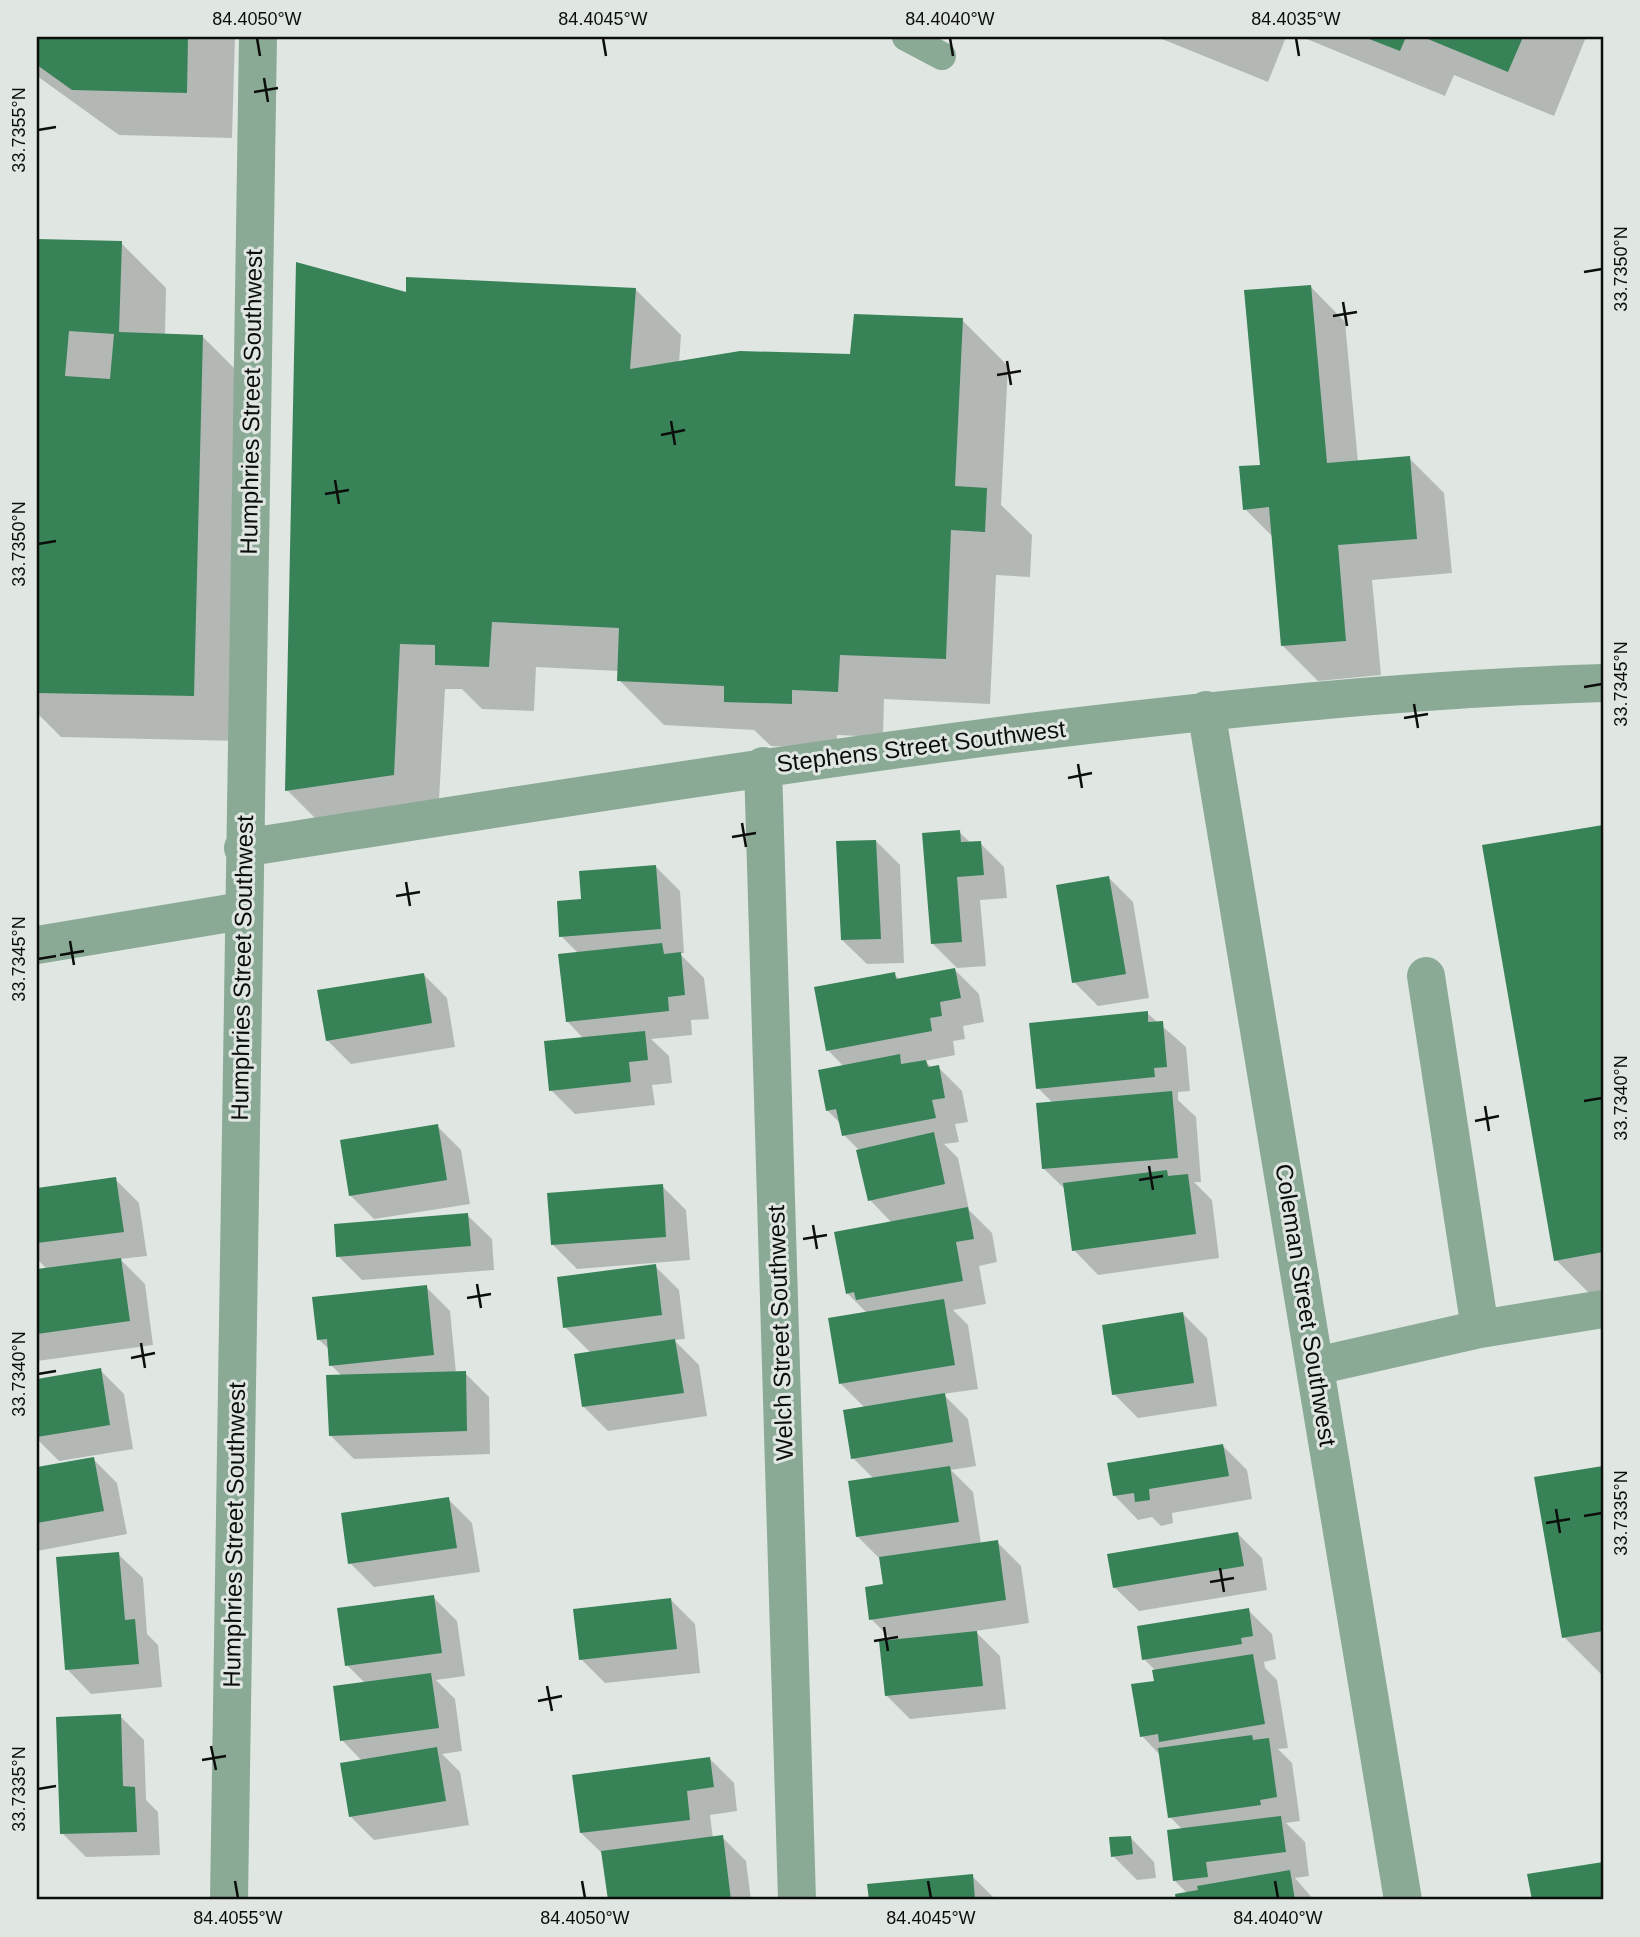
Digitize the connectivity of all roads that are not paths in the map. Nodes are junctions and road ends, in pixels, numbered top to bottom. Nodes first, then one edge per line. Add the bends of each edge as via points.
1 (258, 37) edge
2 (906, 37) edge
3 (942, 56) dead end
4 (1603, 683) edge
5 (1206, 710) junction
6 (763, 766) junction
7 (243, 848) junction
8 (242, 911) junction
9 (37, 945) edge
10 (1426, 976) dead end
11 (1603, 1309) edge
12 (1480, 1329) junction
13 (1316, 1366) junction
14 (229, 1900) edge
15 (797, 1900) edge
16 (1403, 1900) edge

1 - 7 street, Humphries Street Southwest
2 - 3 lane
4 - 5 street, Stephens Street Southwest
5 - 6 street, Stephens Street Southwest
5 - 13 street, Coleman Street Southwest
6 - 7 street, Stephens Street Southwest
6 - 15 street, Welch Street Southwest
7 - 8 street, Humphries Street Southwest
8 - 9 street
8 - 14 street, Humphries Street Southwest
10 - 12 street
11 - 12 street
12 - 13 street
13 - 16 street, Coleman Street Southwest

